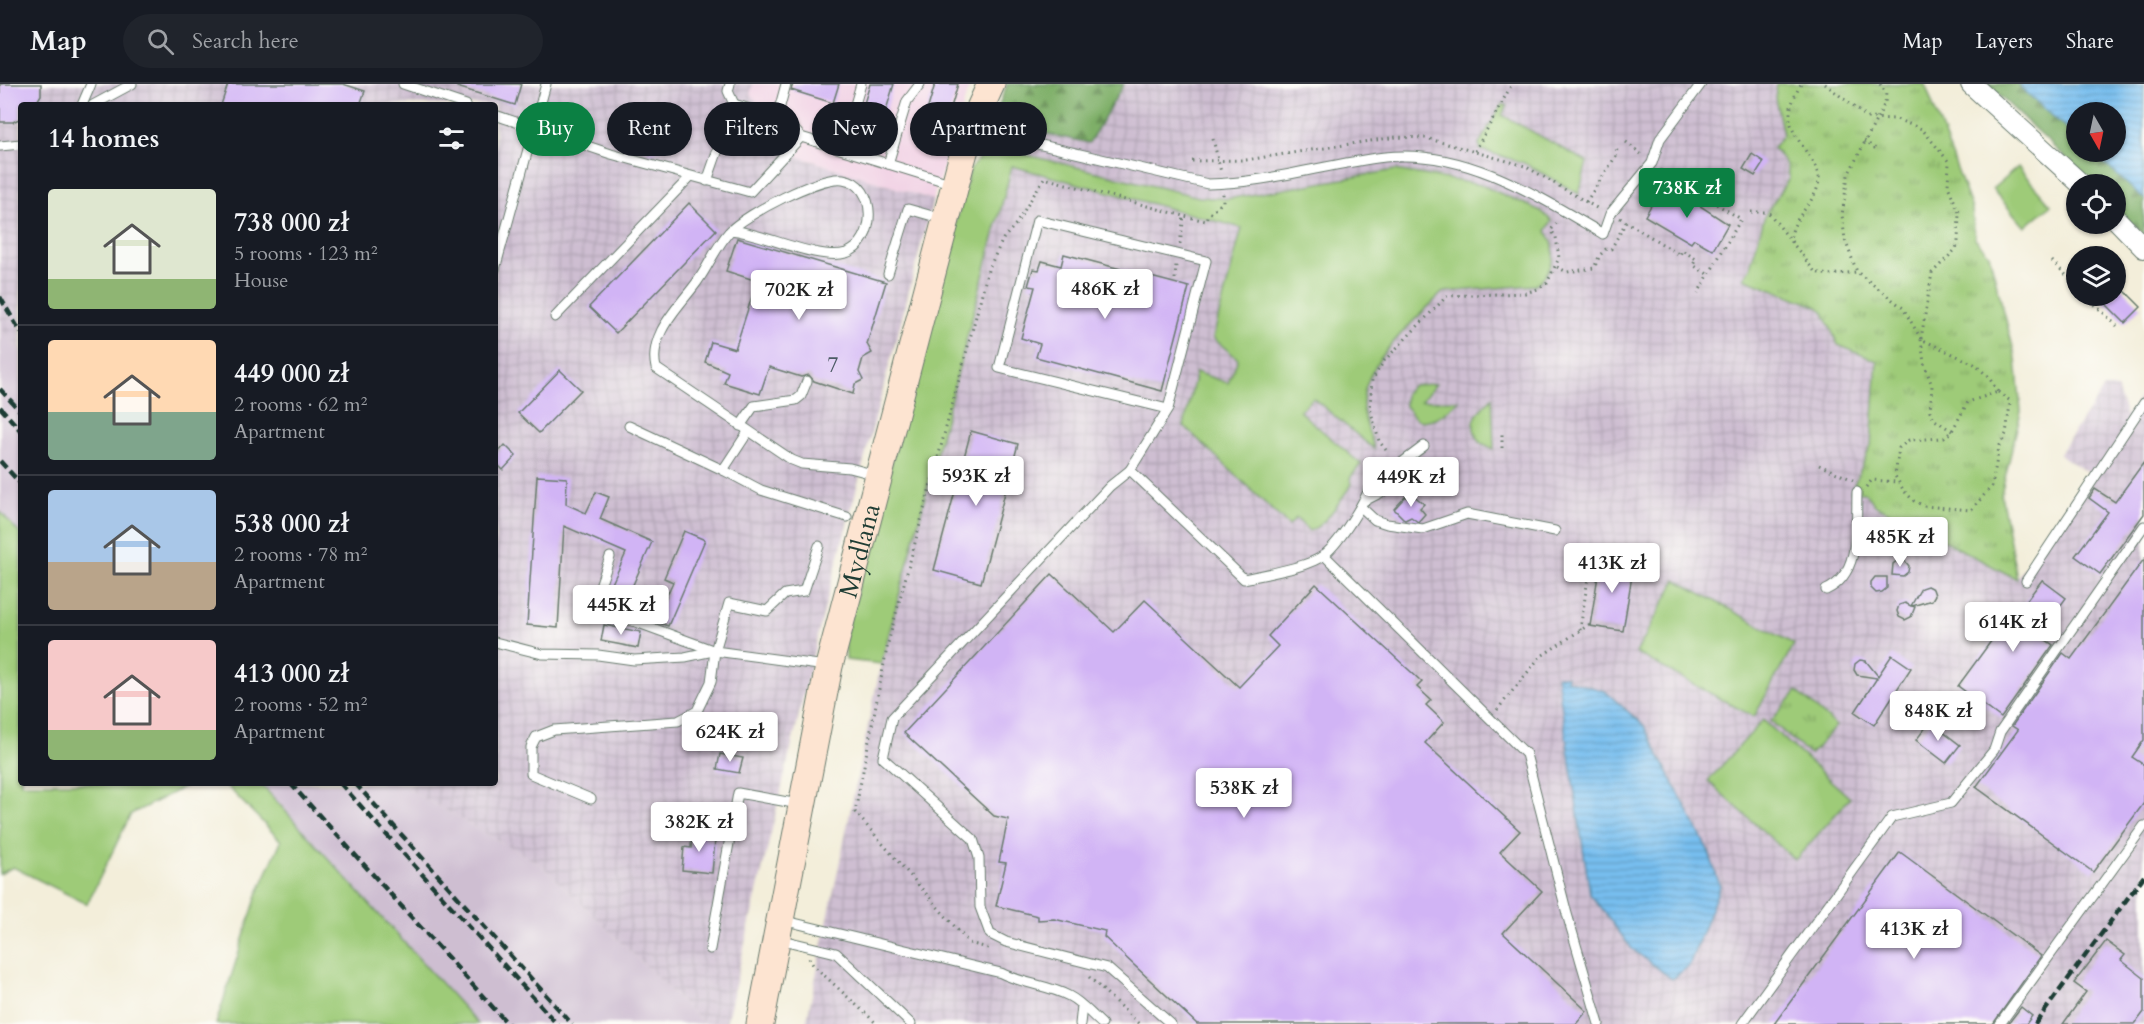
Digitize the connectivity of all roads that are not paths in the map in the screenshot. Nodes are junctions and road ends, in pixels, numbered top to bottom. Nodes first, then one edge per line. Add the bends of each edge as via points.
1 (91, 84) edge
2 (132, 84) edge
3 (403, 84) edge
4 (546, 84) edge
5 (730, 84) edge
6 (786, 84) edge
7 (861, 84) edge
8 (920, 84) edge
9 (991, 84) edge
10 (1701, 84) edge
11 (1971, 84) edge
12 (83, 102) edge
13 (99, 102) edge
14 (457, 102) edge
15 (540, 102) edge
16 (733, 102) edge
17 (781, 102) edge
18 (856, 102) edge
19 (983, 102) edge
20 (498, 117) edge
21 (516, 123) edge
22 (801, 137) joint
23 (812, 140) edge
24 (18, 144) edge
25 (0, 146) edge
26 (1047, 147) edge
27 (595, 148) edge
28 (525, 156) edge
29 (716, 156) edge
30 (863, 156) edge
31 (963, 156) edge
32 (888, 164) junction
33 (2071, 174) edge
34 (690, 177) junction
35 (707, 181) junction
36 (955, 184) junction
37 (946, 220) junction
38 (2126, 229) edge
39 (731, 230) junction
40 (2144, 248) edge
41 (498, 258) edge
42 (888, 274) dead end
43 (555, 317) dead end
44 (807, 381) dead end
45 (1168, 409) junction
46 (2142, 409) edge
47 (629, 426) dead end
48 (740, 426) junction
49 (748, 432) junction
50 (1424, 446) dead end
51 (1396, 467) junction
52 (723, 470) junction
53 (1130, 470) junction
54 (878, 475) junction
55 (1862, 491) road end
56 (1364, 504) junction
57 (847, 517) dead end
58 (2144, 526) edge
59 (1555, 531) dead end
60 (819, 546) dead end
61 (1324, 555) junction
62 (610, 556) dead end
63 (2026, 581) dead end
64 (1826, 590) dead end
65 (498, 643) edge
66 (715, 651) junction
67 (829, 666) junction
68 (591, 799) dead end
69 (802, 805) junction
70 (2144, 826) edge
71 (778, 929) junction
72 (710, 949) dead end
73 (1082, 1006) junction
74 (759, 1024) edge
75 (911, 1024) edge
76 (1080, 1024) edge
77 (1102, 1024) edge
78 (1171, 1024) edge
79 (1599, 1024) edge
80 (1742, 1024) edge
81 (2000, 1024) edge

1 - 12 lane
2 - 13 lane
3 - 14 lane
4 - 15 lane
5 - 16 lane via 728,91
6 - 17 lane
7 - 18 lane
8 - 32 lane via 907,101
9 - 19 street, Mydlana
10 - 26 lane via 1660,139 1652,163 1610,214 1603,234 1503,179 1426,159 1387,157 1222,188
11 - 33 street
20 - 21 lane
22 - 23 lane
22 - 35 lane via 750,192
24 - 25 lane
27 - 34 lane
28 - 41 lane
29 - 35 lane
30 - 32 lane
31 - 36 street, Mydlana
32 - 36 lane
34 - 35 lane
34 - 43 lane
36 - 37 street, Mydlana
37 - 42 lane via 908,209
37 - 54 street, Mydlana
38 - 40 street
39 - 39 lane via 762,210 825,181 844,179 856,185 863,195 870,217 862,243 846,253 808,251 750,232
39 - 48 lane via 674,310 654,358 656,368
44 - 48 lane via 796,400 754,406
45 - 45 lane via 1206,261 1037,220 999,368
45 - 53 lane
46 - 63 lane
47 - 52 lane
48 - 49 lane
49 - 52 lane
49 - 54 lane via 802,464
50 - 51 lane
51 - 56 lane via 1390,488
51 - 56 lane via 1374,478
52 - 57 lane via 761,490
53 - 61 lane via 1244,579
53 - 78 lane via 1110,486 892,718 884,758 973,839 979,858 980,907 990,934 1006,942 1107,968
54 - 67 street, Mydlana
55 - 64 lane via 1850,564 1843,580
56 - 59 lane via 1375,520 1387,524 1423,529 1467,514
56 - 61 lane
58 - 80 lane via 2000,732 1994,750 1952,803 1892,817
60 - 66 lane via 804,591 785,594 767,611 729,603
61 - 79 lane via 1526,754
62 - 66 lane via 591,612 636,622
65 - 66 lane via 542,654 634,660
66 - 67 lane
66 - 68 lane via 711,682 697,711 678,721 554,730 536,737 531,747 531,774
67 - 69 street, Mydlana
69 - 71 street, Mydlana
69 - 72 lane via 738,793
70 - 81 lane
71 - 73 lane via 1001,973 1019,982 1056,990
71 - 74 street, Mydlana
71 - 75 lane via 836,953
73 - 76 lane
73 - 77 lane

